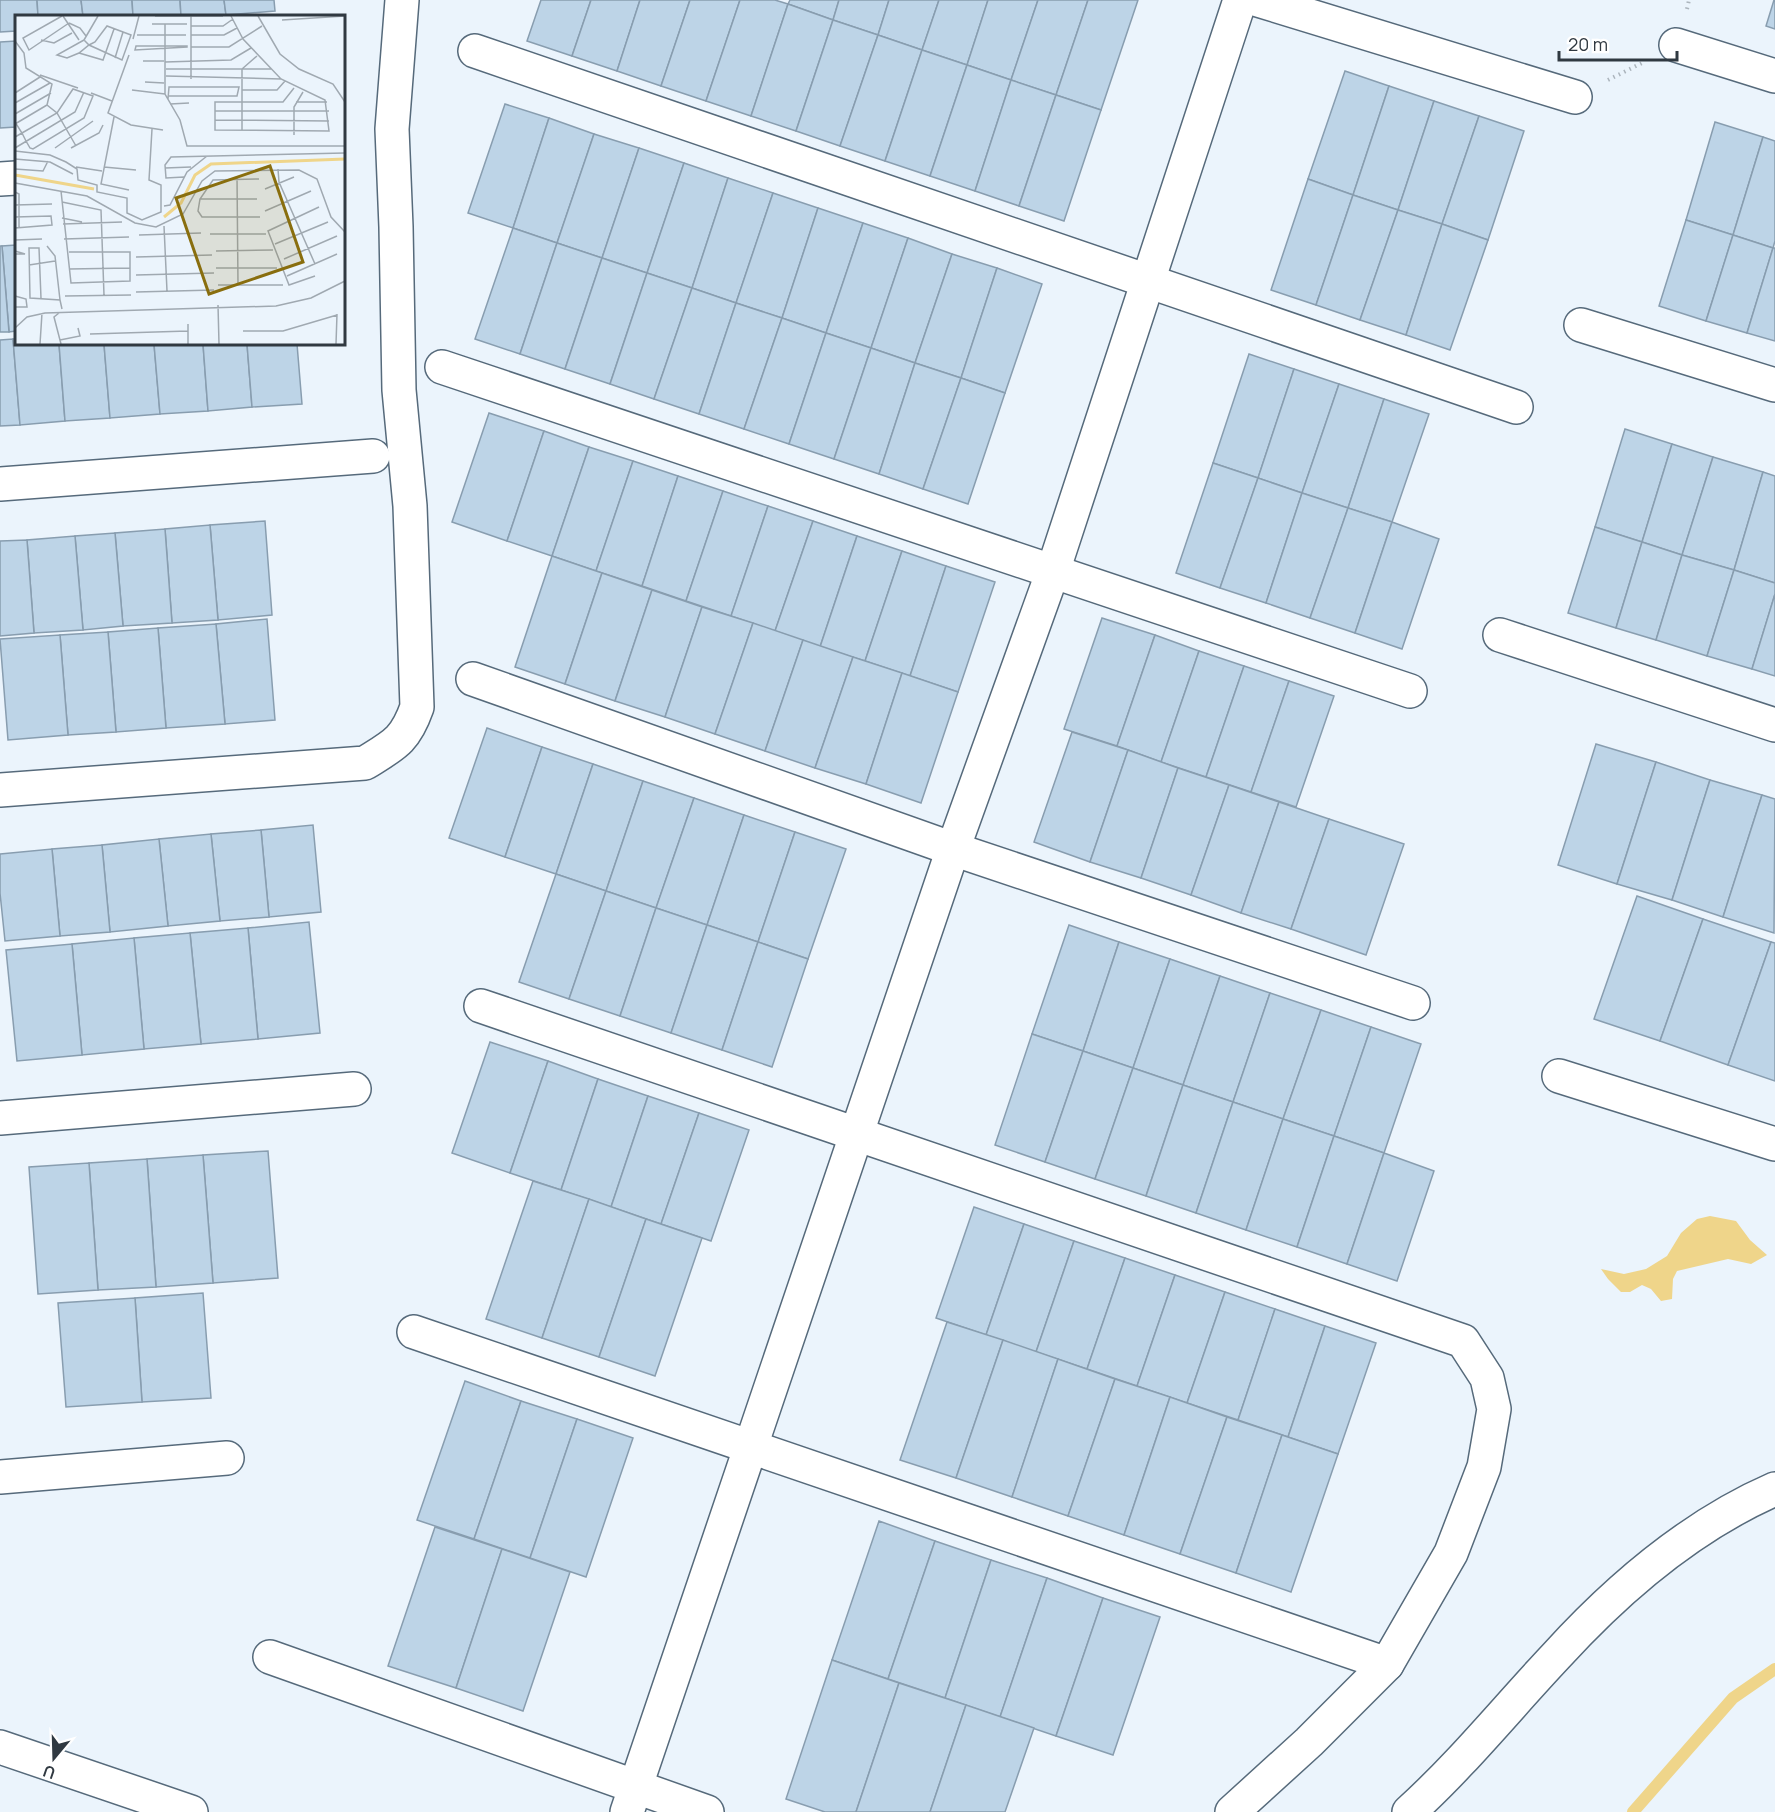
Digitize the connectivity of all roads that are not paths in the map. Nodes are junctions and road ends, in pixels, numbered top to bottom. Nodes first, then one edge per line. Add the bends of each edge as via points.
1 (402, 0) edge
2 (1240, 0) edge
3 (1258, 0) edge
4 (1676, 45) dead end
5 (475, 51) dead end
6 (1775, 76) edge
7 (1575, 97) dead end
8 (15, 178) edge
9 (0, 179) edge
10 (1149, 281) junction
11 (1581, 324) dead end
12 (442, 366) dead end
13 (1775, 385) edge
14 (1516, 407) dead end
15 (373, 456) dead end
16 (0, 484) edge
17 (1053, 571) junction
18 (1500, 635) dead end
19 (473, 679) dead end
20 (1410, 691) dead end
21 (1775, 725) edge
22 (0, 790) edge
23 (952, 849) junction
24 (1413, 1003) dead end
25 (481, 1006) dead end
26 (1559, 1076) dead end
27 (354, 1089) dead end
28 (0, 1118) edge
29 (855, 1135) junction
30 (1775, 1144) edge
31 (414, 1332) dead end
32 (751, 1447) junction
33 (227, 1458) dead end
34 (0, 1477) edge
35 (1775, 1489) edge
36 (270, 1657) dead end
37 (1387, 1664) junction
38 (0, 1746) edge
39 (631, 1799) edge
40 (191, 1812) edge
41 (707, 1812) edge
42 (1232, 1812) edge
43 (1410, 1812) edge

1 - 22 street via 392,129 399,390 413,566 417,707 410,726 397,744 365,763
2 - 10 street
3 - 7 street
4 - 6 street
5 - 10 street
8 - 9 street
10 - 14 street
10 - 17 street
11 - 13 street
12 - 17 street
15 - 16 street
17 - 20 street
17 - 23 street
18 - 21 street
19 - 23 street
23 - 24 street
23 - 29 street
25 - 29 street
26 - 30 street
27 - 28 street
29 - 32 street
29 - 37 street via 1463,1341 1487,1378 1494,1409 1484,1467 1451,1553
31 - 32 street
32 - 37 street
32 - 39 street
33 - 34 street
35 - 43 street via 1743,1504 1645,1569 1588,1622 1461,1762
36 - 39 street
37 - 42 street
38 - 40 street
39 - 41 street

